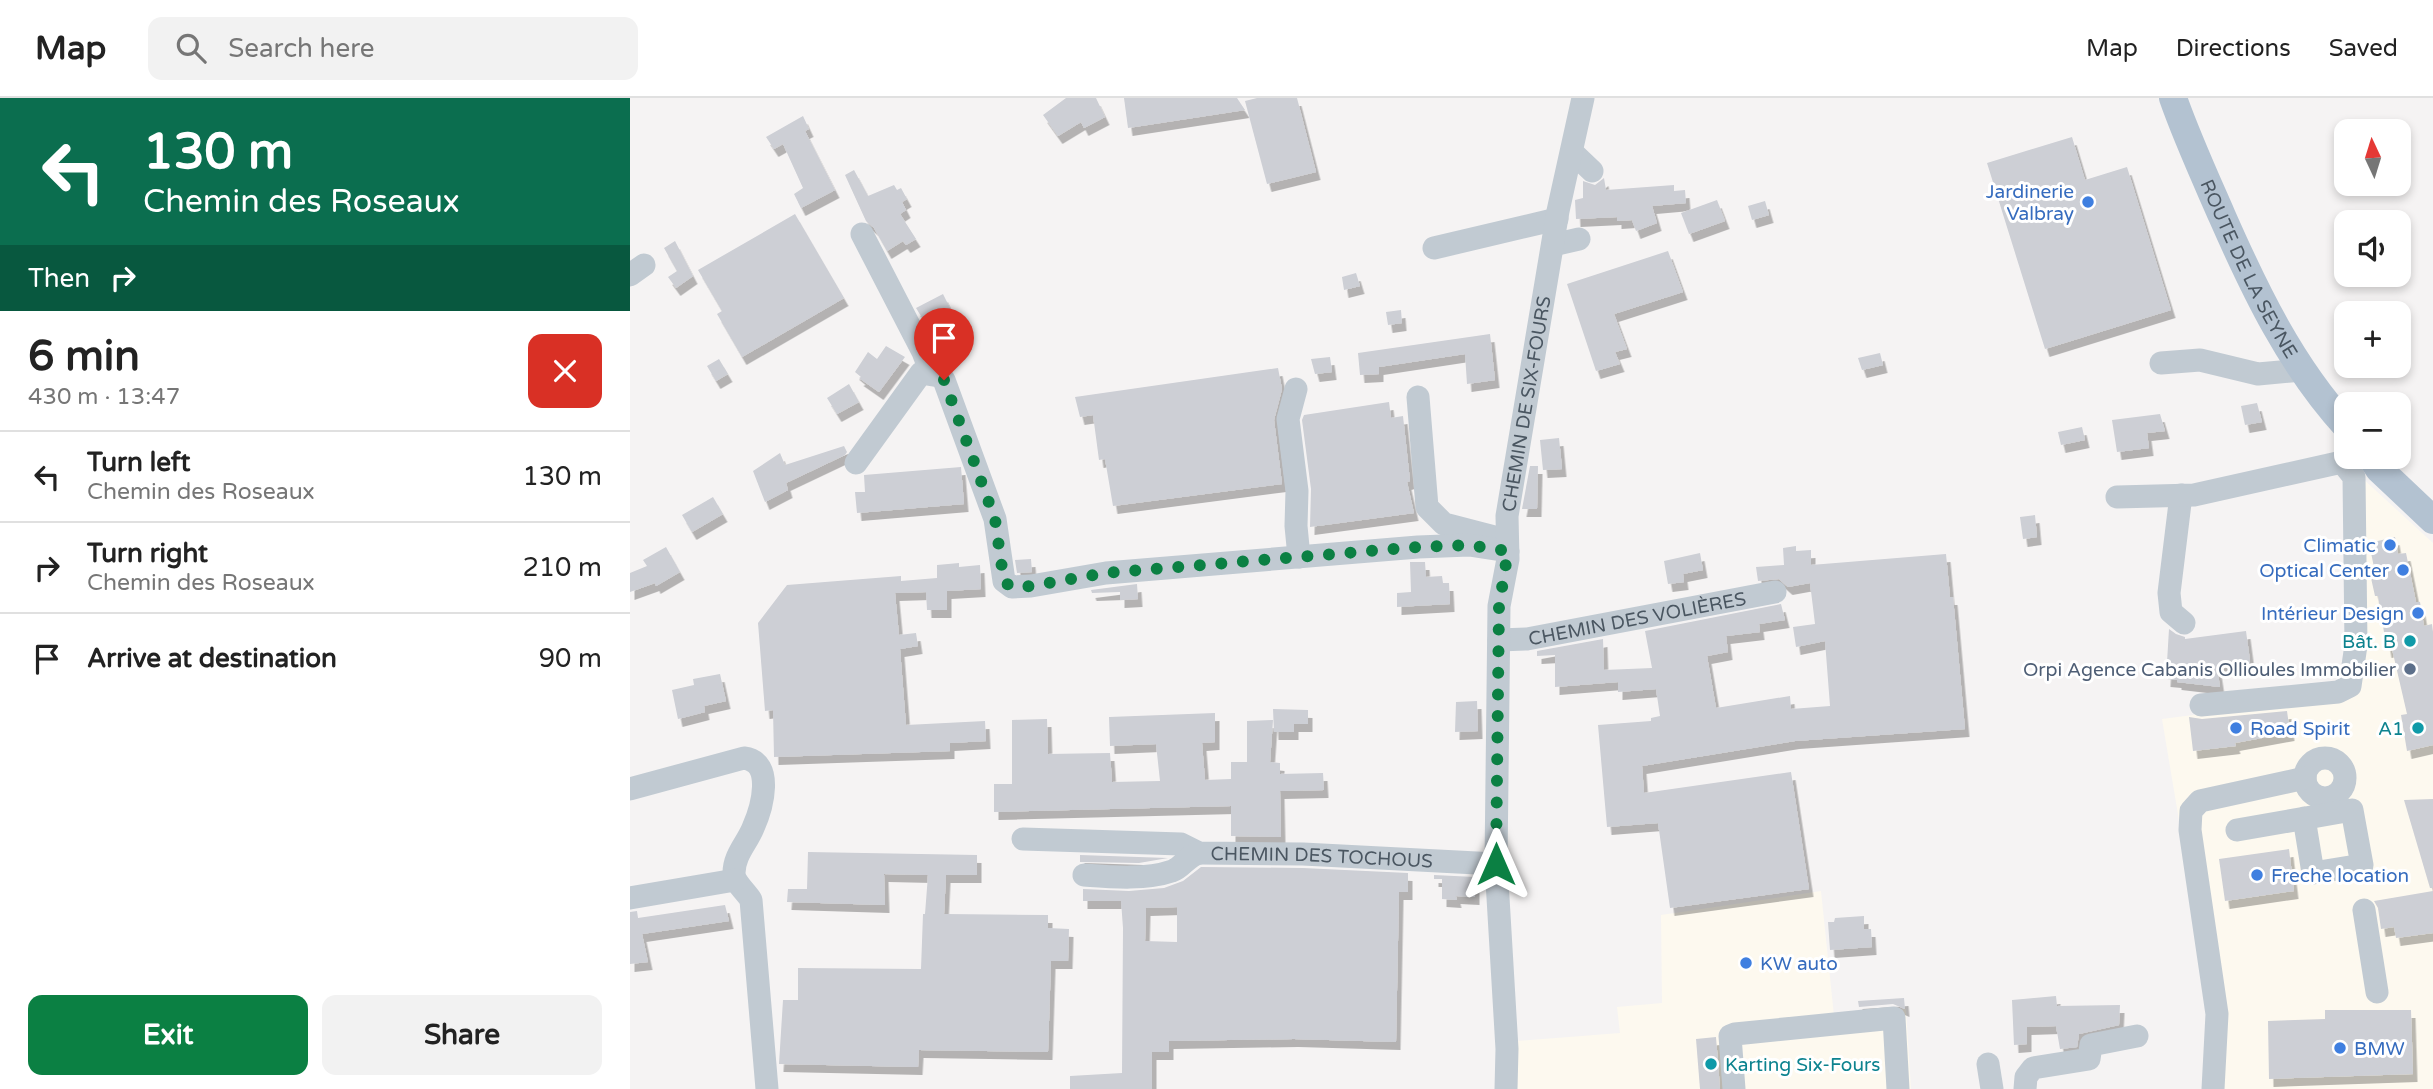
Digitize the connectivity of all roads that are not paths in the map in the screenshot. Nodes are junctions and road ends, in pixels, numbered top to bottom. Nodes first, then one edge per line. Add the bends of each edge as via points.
1 (1583, 98) edge
2 (2173, 98) edge
3 (1572, 152) junction
4 (1592, 171) dead end
5 (1557, 219) junction
6 (862, 234) dead end
7 (1579, 239) dead end
8 (1553, 245) junction
9 (1434, 248) dead end
10 (2161, 363) dead end
11 (2302, 370) junction
12 (931, 373) junction
13 (1296, 390) dead end
14 (1419, 397) dead end
15 (2334, 413) edge
16 (2334, 462) edge
17 (856, 463) dead end
18 (2350, 469) edge
19 (2379, 469) edge
20 (2399, 469) edge
21 (2433, 494) edge
22 (2181, 495) junction
23 (2117, 497) dead end
24 (2433, 520) edge
25 (1507, 545) junction
26 (1298, 557) junction
27 (1775, 592) dead end
28 (2184, 623) dead end
29 (1499, 640) junction
30 (2201, 705) dead end
31 (2305, 778) dead end
32 (630, 789) edge
33 (2304, 818) dead end
34 (2237, 831) dead end
35 (1023, 838) dead end
36 (1199, 853) junction
37 (1496, 864) junction
38 (1084, 875) dead end
39 (735, 880) junction
40 (630, 898) edge
41 (2364, 909) dead end
42 (2376, 992) dead end
43 (2137, 1036) dead end
44 (1988, 1064) dead end
45 (767, 1089) edge
46 (1506, 1089) edge
47 (1734, 1089) edge
48 (1898, 1089) edge
49 (1992, 1089) edge
50 (2025, 1089) edge
51 (2213, 1089) edge

1 - 3 street, CHEMIN DE SIX-FOURS
2 - 11 main road, ROUTE DE LA SEYNE via 2261,300
3 - 4 street
3 - 5 street, CHEMIN DE SIX-FOURS
5 - 8 street, CHEMIN DE SIX-FOURS
5 - 9 street
6 - 12 street
7 - 8 street
8 - 25 street, CHEMIN DE SIX-FOURS via 1532,427 1507,516
10 - 11 street via 2200,360 2258,374
11 - 15 main road, ROUTE DE LA SEYNE
12 - 17 street via 921,373
12 - 26 street via 944,380 995,519 1004,582 1012,587 1106,573
13 - 26 street via 1288,419 1297,491
14 - 25 street via 1427,507 1444,524
16 - 22 street
18 - 30 street via 2354,477 2356,645 2350,686 2338,692
19 - 24 main road
20 - 21 main road
22 - 23 street
22 - 28 street via 2169,593 2171,612
25 - 26 street
25 - 29 street, CHEMIN DE SIX-FOURS
27 - 29 street, CHEMIN DES VOLIÈRES via 1609,627
29 - 37 street, CHEMIN DE SIX-FOURS
31 - 51 street via 2200,801 2191,811 2190,830 2224,1014
32 - 39 street via 744,758 758,763 762,802 736,858
33 - 34 street
35 - 36 street, CHEMIN DES TOCHOUS via 1181,844
36 - 37 street, CHEMIN DES TOCHOUS via 1303,853
36 - 38 street via 1190,855 1175,871 1124,877
37 - 46 street, CHEMIN DE SIX-FOURS
39 - 40 street
39 - 45 street via 751,900
41 - 42 street
43 - 50 street via 2091,1045 2090,1059 2033,1068
44 - 49 street
47 - 48 street via 1730,1036 1894,1018

